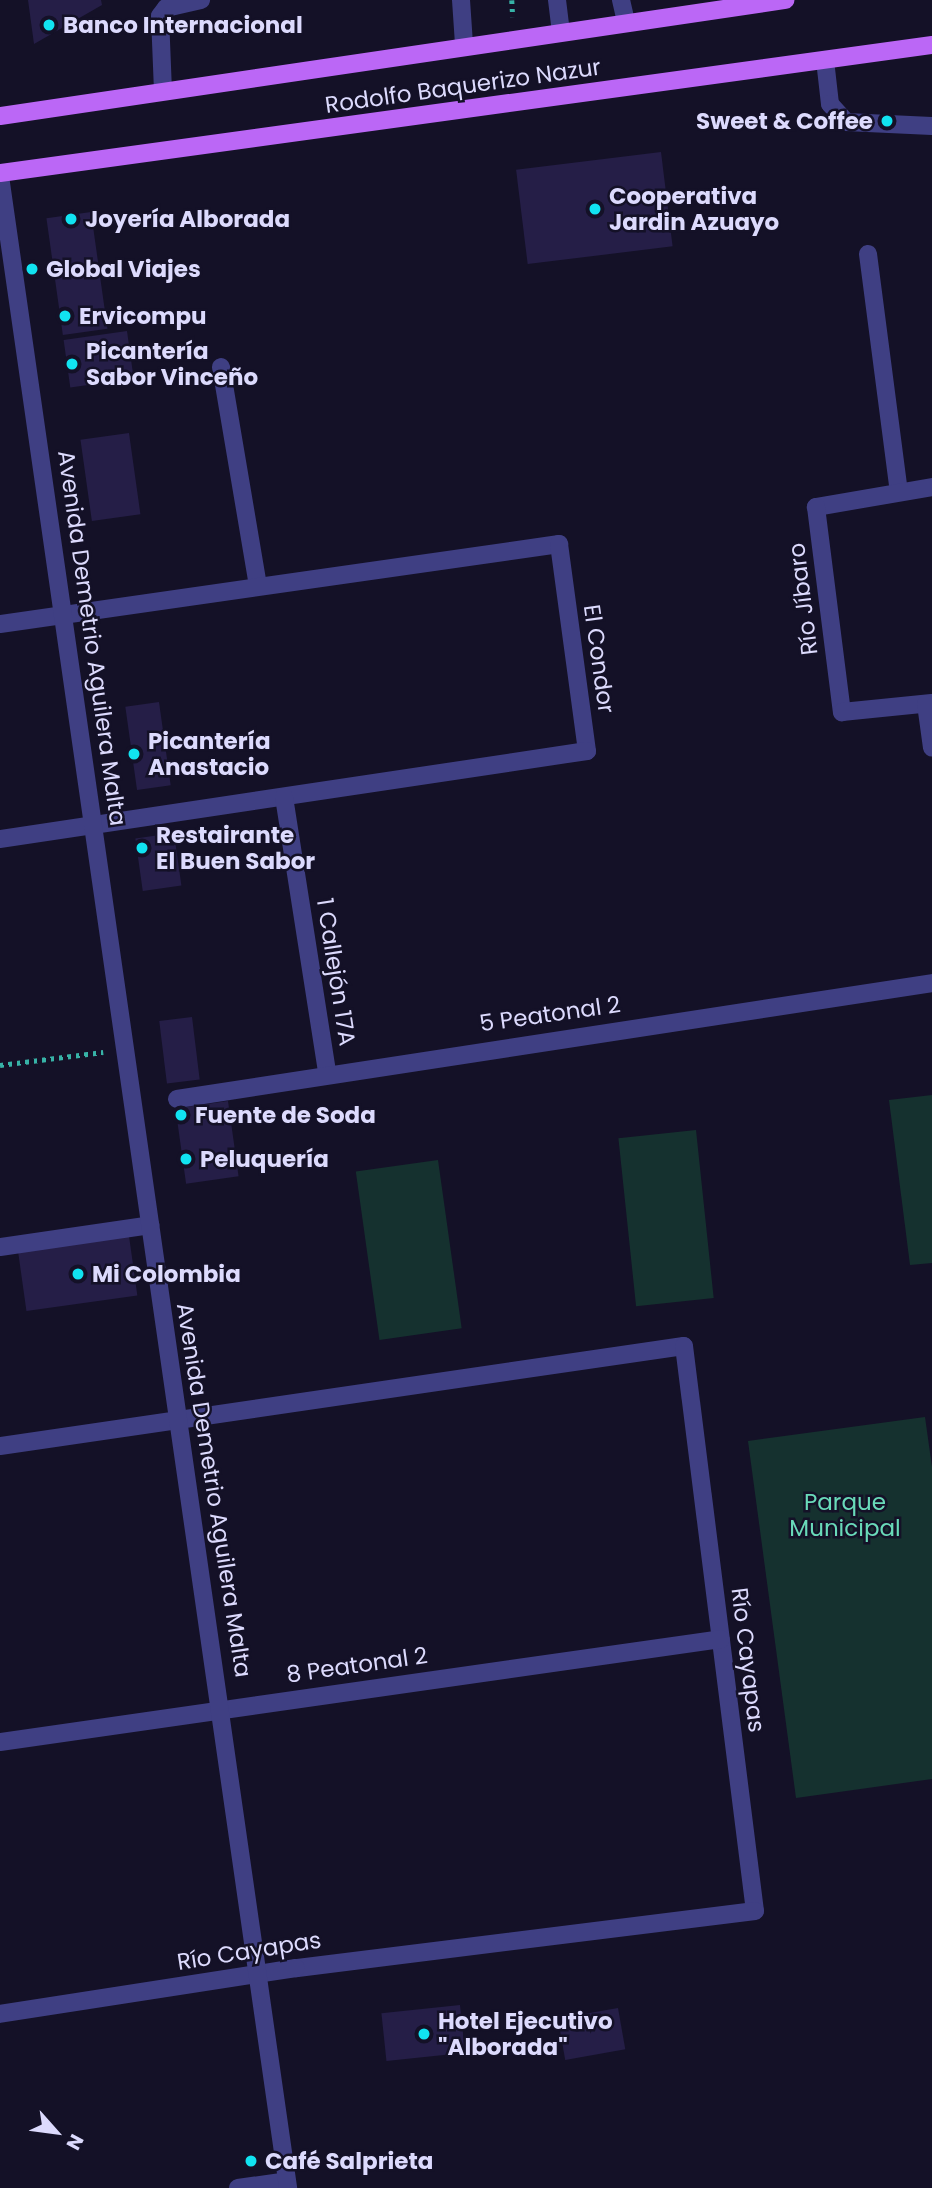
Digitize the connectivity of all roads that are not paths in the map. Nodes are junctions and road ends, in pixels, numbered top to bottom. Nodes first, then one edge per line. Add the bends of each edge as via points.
1 (201, 0) edge
2 (461, 0) edge
3 (557, 0) edge
4 (621, 0) edge
5 (785, 0) edge
6 (720, 4) edge
7 (626, 22) junction
8 (561, 31) junction
9 (464, 44) junction
10 (932, 45) edge
11 (825, 60) junction
12 (163, 91) junction
13 (0, 116) edge
14 (932, 126) edge
15 (0, 174) edge
16 (867, 254) dead end
17 (221, 367) dead end
18 (932, 487) edge
19 (899, 492) junction
20 (258, 586) junction
21 (65, 615) junction
22 (0, 624) edge
23 (929, 703) edge
24 (932, 748) edge
25 (284, 797) junction
26 (94, 824) junction
27 (0, 839) edge
28 (932, 983) edge
29 (327, 1071) junction
30 (177, 1099) dead end
31 (150, 1225) junction
32 (0, 1248) edge
33 (179, 1418) junction
34 (0, 1446) edge
35 (721, 1639) junction
36 (222, 1709) junction
37 (0, 1742) edge
38 (257, 1975) junction
39 (0, 2014) edge
40 (288, 2185) edge
41 (238, 2188) edge

1 - 12 street via 166,8 160,16
2 - 9 street
3 - 8 street
4 - 7 street
5 - 6 main road, Rodolfo Baquerizo Nazur
6 - 7 main road, Rodolfo Baquerizo Nazur
7 - 8 main road, Rodolfo Baquerizo Nazur
8 - 9 main road, Rodolfo Baquerizo Nazur
9 - 12 main road, Rodolfo Baquerizo Nazur
10 - 11 main road, Rodolfo Baquerizo Nazur
11 - 14 street via 830,104 846,122
11 - 15 main road, Rodolfo Baquerizo Nazur
12 - 13 main road, Rodolfo Baquerizo Nazur
15 - 21 street, Avenida Demetrio Aguilera Malta
16 - 19 street
17 - 20 street
18 - 19 street, Río Jíbaro
19 - 23 street, Río Jíbaro via 816,507 838,685 842,712
20 - 21 street, El Condor
20 - 25 street, El Condor via 559,544 587,751
21 - 22 street, El Condor
21 - 26 street, Avenida Demetrio Aguilera Malta
23 - 24 street
25 - 26 street, El Condor
25 - 29 street, 1 Callejón 17A
26 - 27 street, El Condor
26 - 31 street, Avenida Demetrio Aguilera Malta
28 - 29 street, 5 Peatonal 2
29 - 30 street, 5 Peatonal 2
31 - 32 street
31 - 33 street, Avenida Demetrio Aguilera Malta
33 - 34 street, Río Cayapas
33 - 35 street, Río Cayapas via 684,1346
33 - 36 street, Avenida Demetrio Aguilera Malta
35 - 36 street, 8 Peatonal 2
35 - 38 street, Río Cayapas via 755,1911
36 - 37 street, 8 Peatonal 2
36 - 38 street, Avenida Demetrio Aguilera Malta
38 - 39 street, Río Cayapas
38 - 40 street, Avenida Demetrio Aguilera Malta
40 - 41 street

